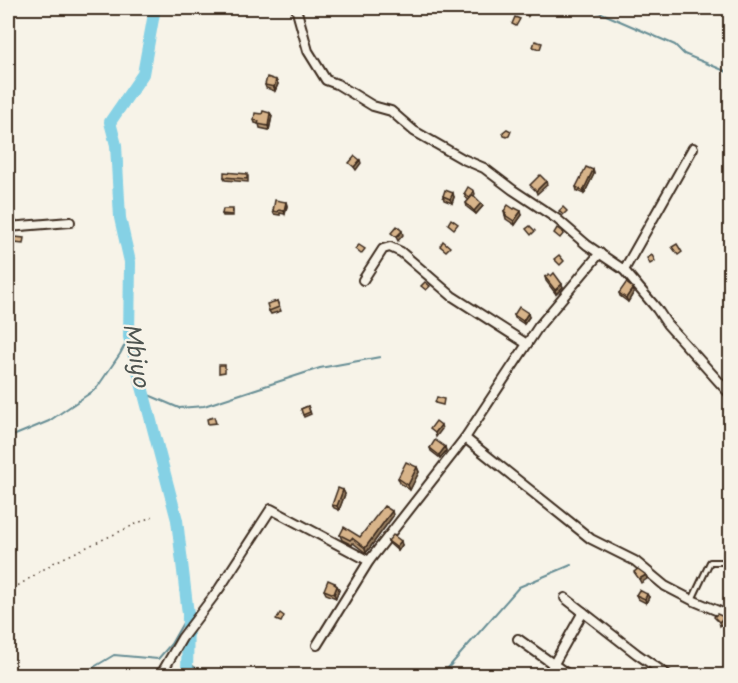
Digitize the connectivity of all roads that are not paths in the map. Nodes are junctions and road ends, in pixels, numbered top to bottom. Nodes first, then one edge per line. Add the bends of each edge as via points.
1 (296, 8) edge
2 (693, 148) dead end
3 (70, 222) dead end
4 (8, 226) edge
5 (600, 253) junction
6 (624, 270) junction
7 (363, 280) dead end
8 (527, 344) junction
9 (727, 384) edge
10 (730, 394) edge
11 (465, 438) junction
12 (369, 561) junction
13 (730, 562) edge
14 (565, 598) dead end
15 (692, 600) junction
16 (583, 612) junction
17 (730, 616) edge
18 (518, 639) dead end
19 (317, 645) dead end
20 (554, 664) junction
21 (160, 675) edge
22 (547, 675) edge
23 (570, 675) edge
24 (669, 675) edge

1 - 5 street via 308,51 326,80 373,106 391,111 414,130 484,168
2 - 6 street
3 - 4 street
5 - 6 street
5 - 8 street
6 - 9 street via 667,324
7 - 8 street via 383,249 390,247 452,296
8 - 11 street
9 - 10 street
11 - 12 street
11 - 15 street via 591,539 635,561 666,586
12 - 19 street
12 - 21 street via 271,509
13 - 15 lane via 710,562
14 - 16 street
15 - 17 street
16 - 20 street
16 - 24 street
18 - 20 street
20 - 22 street
20 - 23 street

